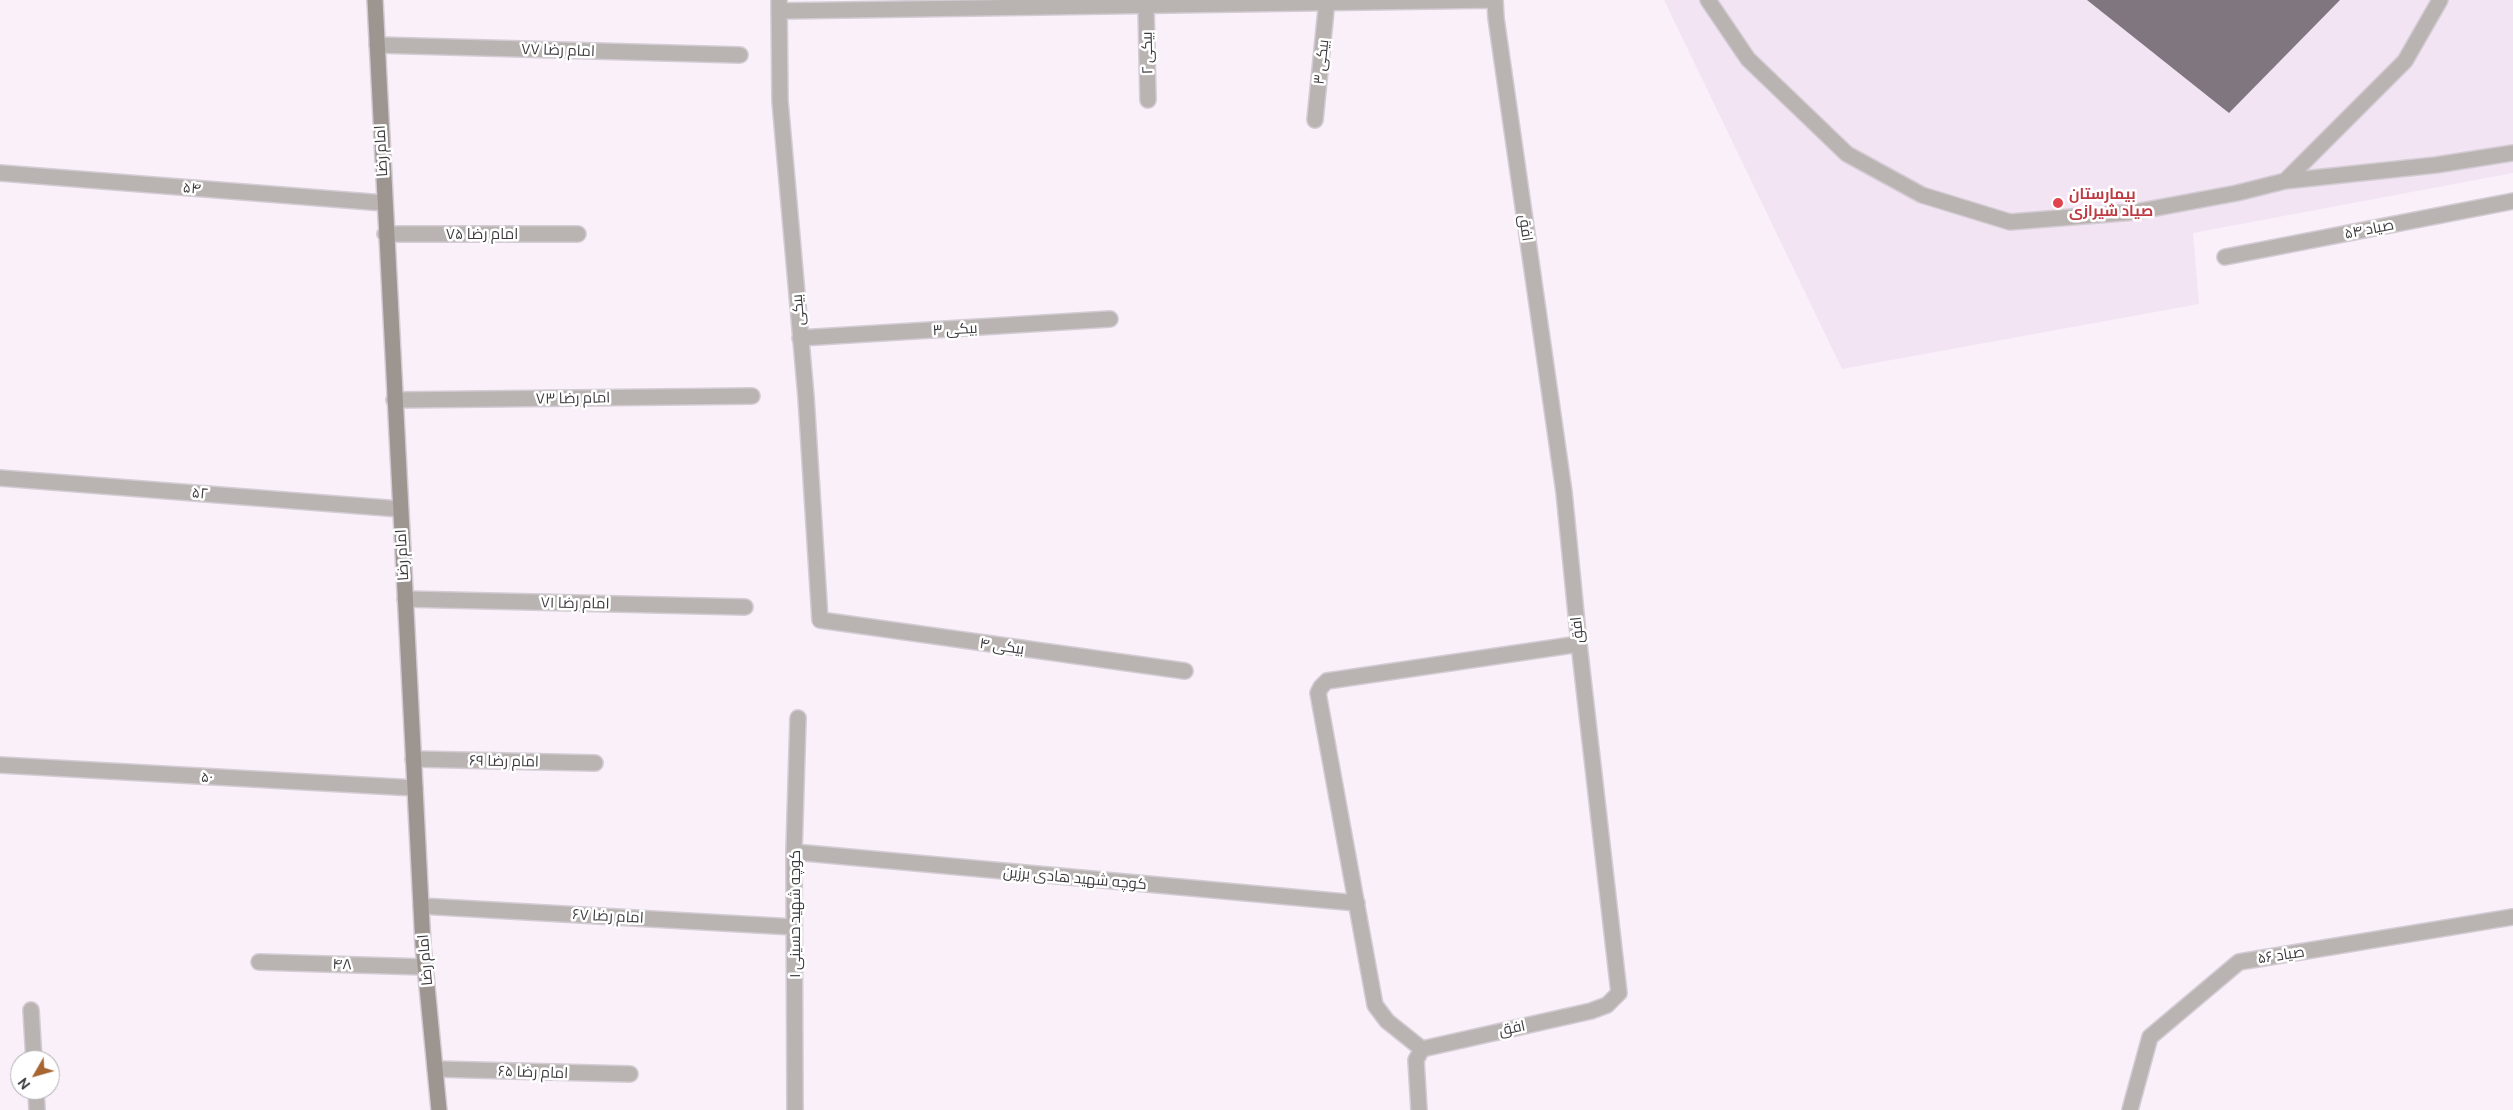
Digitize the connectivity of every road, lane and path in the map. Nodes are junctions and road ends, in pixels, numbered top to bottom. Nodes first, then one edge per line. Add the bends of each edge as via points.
1 (375, 0) edge
2 (1495, 0) edge
3 (1708, 0) edge
4 (2440, 0) edge
5 (1241, 2) edge
6 (1327, 2) edge
7 (1130, 3) edge
8 (779, 6) edge
9 (1146, 6) junction
10 (377, 45) junction
11 (740, 55) dead end
12 (1148, 100) dead end
13 (1315, 120) dead end
14 (2513, 153) edge
15 (0, 173) edge
16 (2285, 181) junction
17 (2513, 201) edge
18 (384, 202) junction
19 (385, 234) junction
20 (578, 234) dead end
21 (2225, 257) dead end
22 (1110, 319) dead end
23 (800, 338) junction
24 (752, 396) dead end
25 (394, 400) junction
26 (0, 478) edge
27 (400, 509) junction
28 (405, 600) junction
29 (746, 608) dead end
30 (820, 620) joint
31 (1579, 644) junction
32 (1185, 671) dead end
33 (798, 718) dead end
34 (413, 759) junction
35 (595, 763) dead end
36 (0, 765) edge
37 (415, 788) junction
38 (794, 852) junction
39 (1356, 903) junction
40 (421, 906) junction
41 (2513, 918) edge
42 (794, 927) junction
43 (259, 962) dead end
44 (425, 967) junction
45 (31, 1010) dead end
46 (1422, 1049) junction
47 (33, 1050) edge
48 (435, 1069) junction
49 (630, 1074) dead end
50 (439, 1110) edge
51 (795, 1110) edge
52 (1418, 1110) edge
53 (2130, 1110) edge

1 - 10 main road, امام رضا
2 - 6 street
2 - 31 street, افق via 1564,492
3 - 16 street via 1748,59 1847,154 1922,195 2010,222 2135,212
4 - 16 street via 2405,61
5 - 6 street
5 - 9 street
6 - 13 street, ۳ بیکی
7 - 8 street
7 - 9 street
8 - 23 street, بیکی via 780,101
9 - 12 street, ۲ بیکی
10 - 11 street, امام رضا ۷۷
10 - 18 main road, امام رضا
14 - 16 street
15 - 18 street, ۵۴
17 - 21 street, صیاد ۵۴
18 - 19 main road, امام رضا
19 - 20 street, امام رضا ۷۵
19 - 25 main road, امام رضا
22 - 23 street, ۳ بیکی
23 - 30 street, بیکی
24 - 25 street, امام رضا ۷۳
25 - 27 main road, امام رضا
26 - 27 street, ۵۲
27 - 28 main road, امام رضا
28 - 29 street, امام رضا ۷۱
28 - 34 main road, امام رضا
30 - 32 street, ۴ بیکی
31 - 39 street via 1327,681 1321,687 1318,693
31 - 46 street, افق via 1619,993 1607,1005 1591,1011
33 - 38 street, کوچه شهید حسینی ۱
34 - 35 street, امام رضا ۶۹
34 - 37 main road, امام رضا
36 - 37 street, ۵۰
37 - 40 main road, امام رضا
38 - 39 street, کوچه شهید هادی برزین
38 - 42 street, کوچه شهید حسینی ۱
39 - 46 street via 1375,1005 1387,1021
40 - 42 street, امام رضا ۶۷
40 - 44 main road, امام رضا
41 - 53 street, صیاد ۵۶ via 2239,962 2150,1037
42 - 51 street, کوچه شهید حسینی ۱
43 - 44 street, ۴۸
44 - 48 main road, امام رضا
45 - 47 street
46 - 52 street via 1416,1060
48 - 49 street, امام رضا ۶۵
48 - 50 main road, امام رضا

